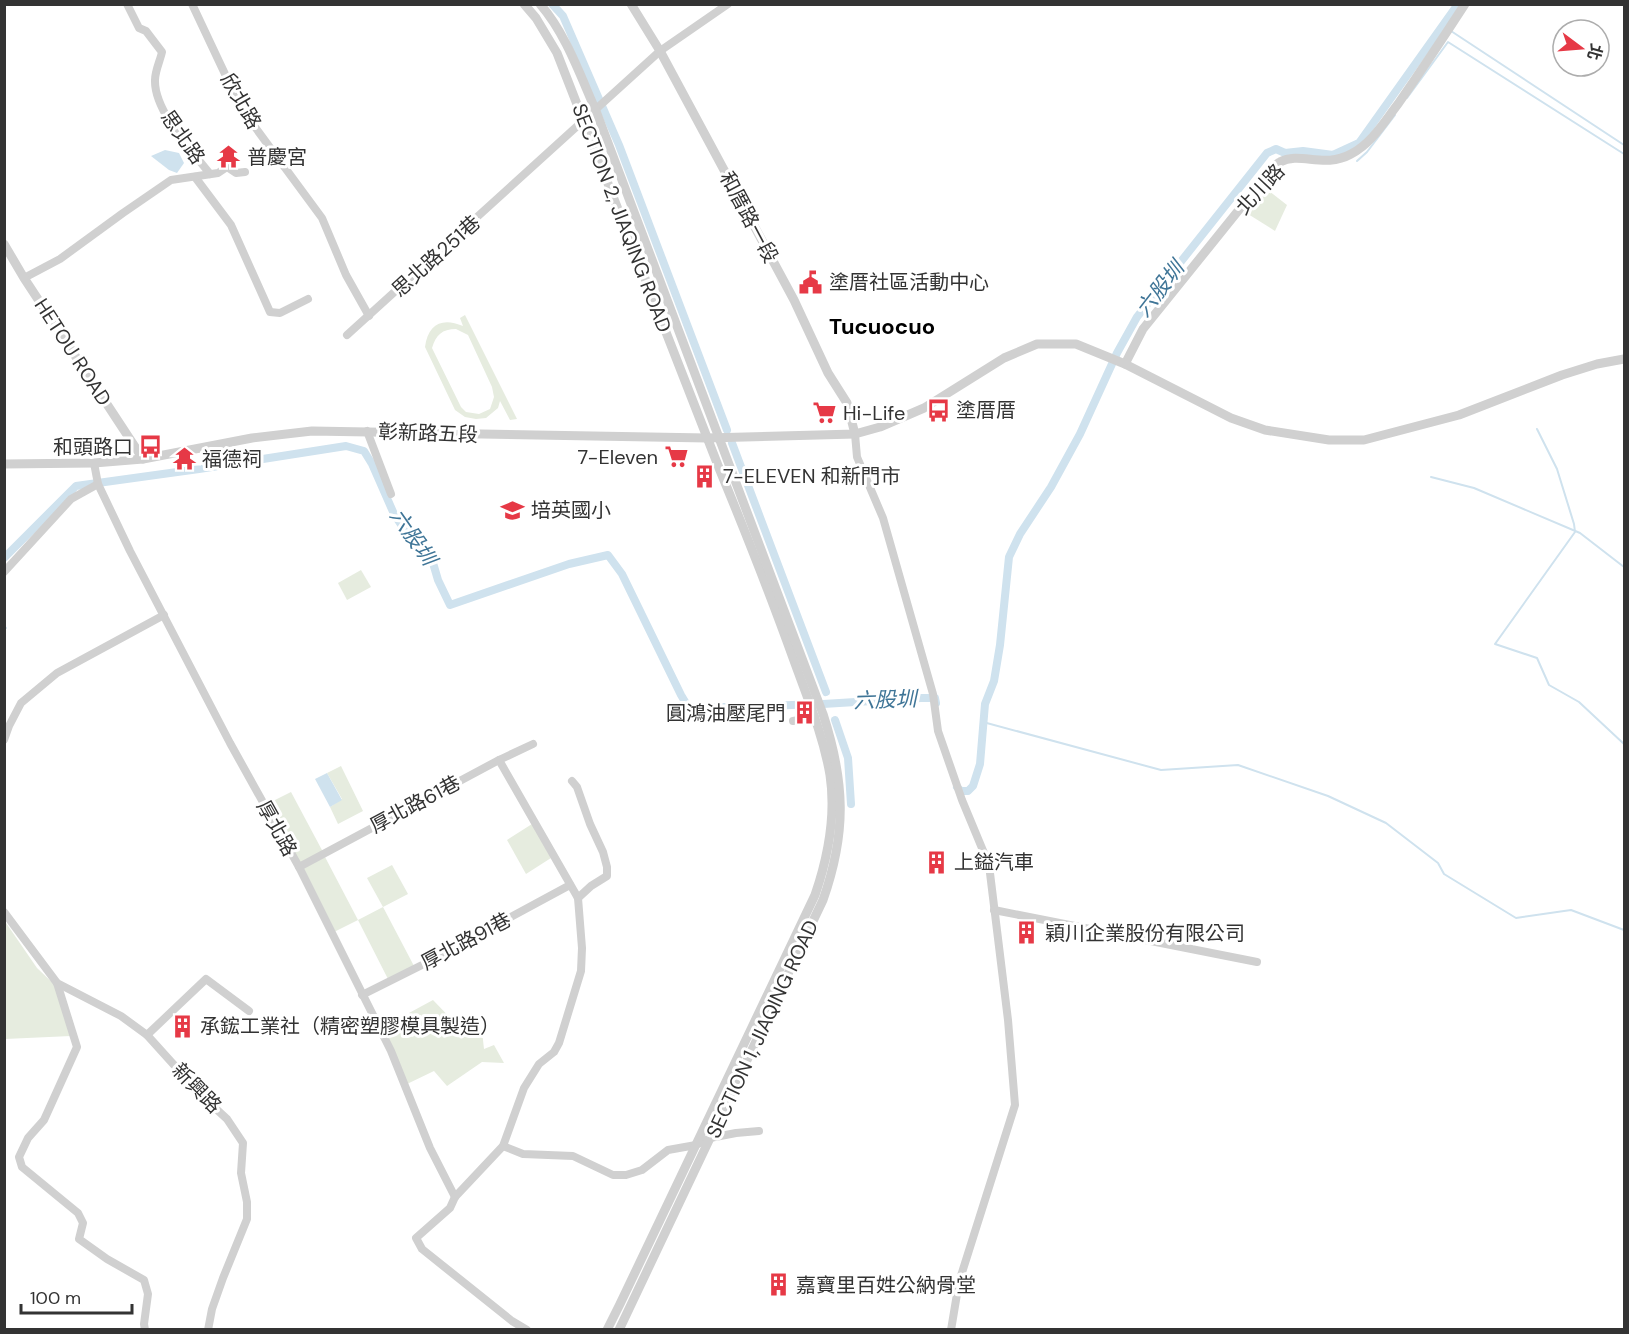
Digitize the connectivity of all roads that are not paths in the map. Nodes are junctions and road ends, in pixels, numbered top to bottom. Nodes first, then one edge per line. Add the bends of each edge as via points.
1 (127, 4) edge
2 (192, 4) edge
3 (524, 4) edge
4 (540, 4) edge
5 (631, 4) edge
6 (728, 4) edge
7 (1465, 4) edge
8 (660, 51) junction
9 (600, 106) junction
10 (584, 122) junction
11 (245, 172) dead end
12 (210, 174) junction
13 (195, 177) junction
14 (4, 244) edge
15 (24, 278) junction
16 (308, 299) dead end
17 (369, 316) junction
18 (347, 335) dead end
19 (1624, 359) edge
20 (1125, 364) junction
21 (367, 431) junction
22 (855, 434) junction
23 (707, 438) junction
24 (718, 438) junction
25 (142, 459) junction
26 (94, 463) junction
27 (4, 464) edge
28 (98, 484) junction
29 (391, 494) dead end
30 (4, 572) edge
31 (164, 615) junction
32 (810, 691) junction
33 (819, 716) junction
34 (793, 721) dead end
35 (4, 740) edge
36 (533, 744) dead end
37 (499, 760) junction
38 (573, 781) dead end
39 (298, 867) junction
40 (570, 885) junction
41 (578, 898) junction
42 (994, 910) junction
43 (4, 912) edge
44 (1257, 962) dead end
45 (57, 983) junction
46 (362, 995) junction
47 (249, 1011) dead end
48 (147, 1035) junction
49 (759, 1131) dead end
50 (710, 1138) junction
51 (696, 1144) junction
52 (503, 1146) junction
53 (455, 1197) junction
54 (145, 1329) edge
55 (208, 1329) edge
56 (527, 1329) edge
57 (606, 1329) edge
58 (619, 1329) edge
59 (951, 1329) edge

1 - 12 street, 思北路 via 139,28 162,52 155,79 163,109
2 - 17 street, 欣北路 via 241,108 322,218 346,275
3 - 10 street, SECTION 2, JIAQING ROAD via 557,53
4 - 9 street, SECTION 2, JIAQING ROAD
5 - 8 street, 和厝路一段
6 - 8 street, 思北路251巷
7 - 20 street, 北川路 via 1377,133 1362,148 1326,162 1292,158 1279,162 1143,329
8 - 9 street, 思北路251巷
8 - 22 street, 和厝路一段 via 794,300 828,373 848,403
9 - 10 street, 思北路251巷
9 - 24 street, SECTION 2, JIAQING ROAD
10 - 17 street, 思北路251巷
10 - 23 street, SECTION 2, JIAQING ROAD
11 - 12 street via 236,173 227,167
12 - 13 street
13 - 15 street via 171,180 60,259
13 - 16 street, 思北路 via 231,225 270,312 280,314
14 - 15 street, HETOU ROAD
15 - 25 street, HETOU ROAD
17 - 18 street, 思北路251巷
19 - 20 street, 彰新路五段 via 1562,375 1459,415 1364,440 1329,440 1265,430 1231,418
20 - 22 street, 彰新路五段 via 1076,344 1037,344 1004,358 924,408 880,428
21 - 23 street, 彰新路五段
21 - 25 street, 彰新路五段 via 312,431 252,438
21 - 29 street
22 - 24 street, 彰新路五段
22 - 42 street via 858,457 883,518 933,694 938,731 989,865
23 - 24 street, 彰新路五段
23 - 32 street
24 - 32 street
25 - 26 street, 彰新路五段
26 - 27 street, 彰新路五段
26 - 28 street, 厚北路
28 - 30 street via 71,499
28 - 31 street, 厚北路
31 - 35 street via 57,673 21,703
31 - 39 street, 厚北路
32 - 33 street
33 - 34 street
33 - 50 street, SECTION 1, JIAQING ROAD via 838,770 841,800 840,837 832,873 797,957
33 - 51 street, SECTION 1, JIAQING ROAD via 832,815 821,878
36 - 37 street, 厚北路61巷
37 - 39 street, 厚北路61巷
37 - 40 street
38 - 41 street via 608,867 607,876
39 - 46 street, 厚北路
40 - 41 street
40 - 46 street, 厚北路91巷
41 - 52 street via 582,948 578,987 559,1043 524,1088
42 - 44 street
42 - 59 street via 1015,1105 959,1282
43 - 45 street, 新興路
45 - 48 street, 新興路 via 121,1016
45 - 54 street via 77,1047 44,1120 28,1138 19,1157 22,1167 78,1213 82,1223 79,1239 144,1280 148,1294
46 - 53 street, 厚北路
47 - 48 street via 206,979
48 - 55 street, 新興路 via 227,1119 243,1143 247,1219
49 - 50 street
50 - 51 street
50 - 58 street, SECTION 1, JIAQING ROAD
51 - 52 street via 668,1150 642,1170 626,1175 613,1174 573,1156 523,1154
51 - 57 street, SECTION 1, JIAQING ROAD
52 - 53 street
53 - 56 street via 450,1208 416,1238 422,1249

